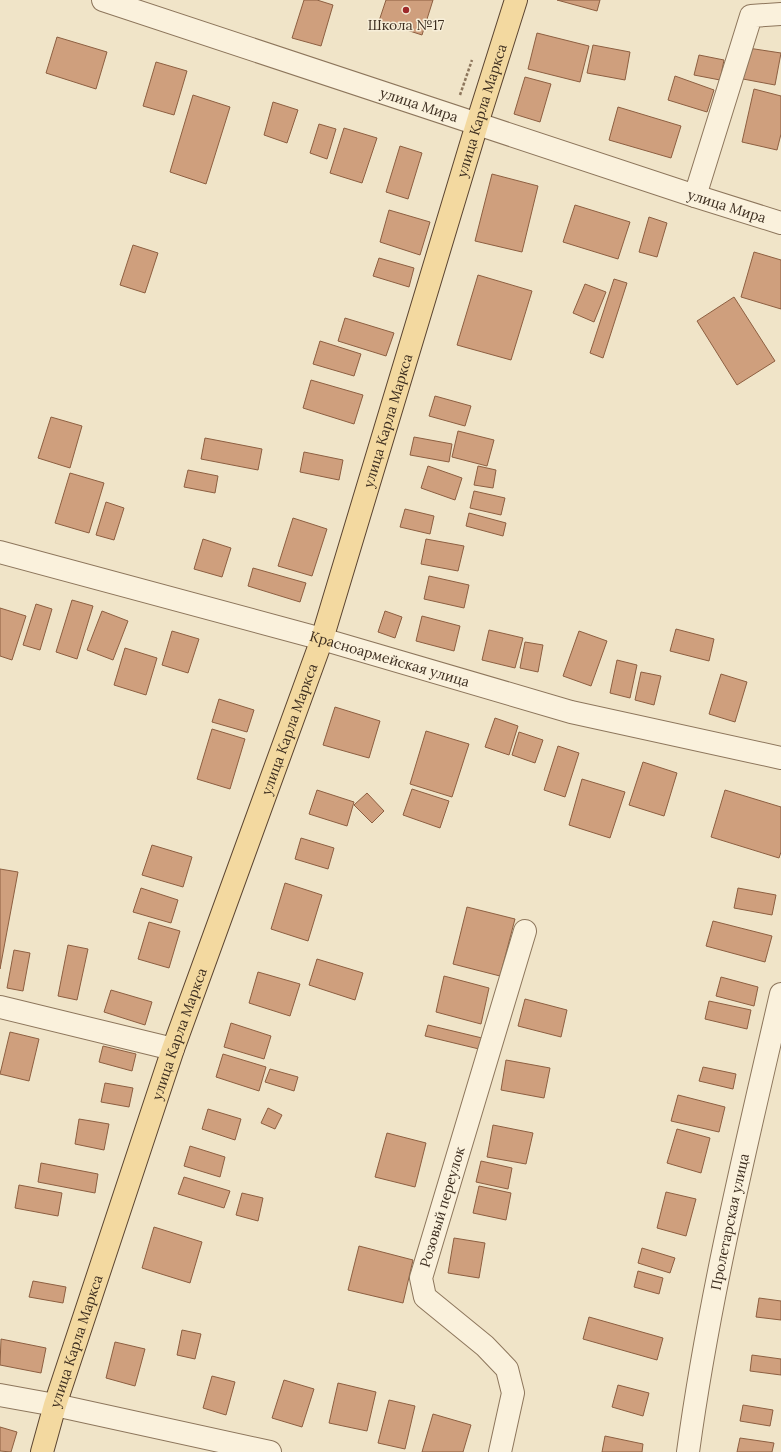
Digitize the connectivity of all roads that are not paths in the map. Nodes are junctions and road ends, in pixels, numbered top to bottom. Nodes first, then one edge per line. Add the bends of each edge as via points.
1 (103, 0) edge
2 (516, 0) edge
3 (781, 14) edge
4 (477, 124) junction
5 (695, 196) junction
6 (781, 223) edge
7 (0, 552) edge
8 (322, 639) junction
9 (781, 758) edge
10 (525, 931) dead end
11 (781, 994) edge
12 (0, 1006) edge
13 (173, 1049) junction
14 (0, 1395) edge
15 (55, 1405) junction
16 (42, 1452) edge
17 (270, 1452) edge
18 (500, 1452) edge
19 (688, 1452) edge

1 - 4 street, улица Мира
2 - 4 main road, улица Карла Маркса
3 - 5 street via 751,16
4 - 5 street, улица Мира
4 - 8 main road, улица Карла Маркса
5 - 6 street, улица Мира
7 - 8 street, Красноармейская улица
8 - 9 street, Красноармейская улица via 571,712
8 - 13 main road, улица Карла Маркса
10 - 18 street, Розовый переулок via 421,1278 425,1297 485,1346 508,1369 513,1394
11 - 19 street, Пролетарская улица via 739,1175 698,1382
12 - 13 street
13 - 15 main road, улица Карла Маркса
14 - 15 street
15 - 16 main road, улица Карла Маркса
15 - 17 street

